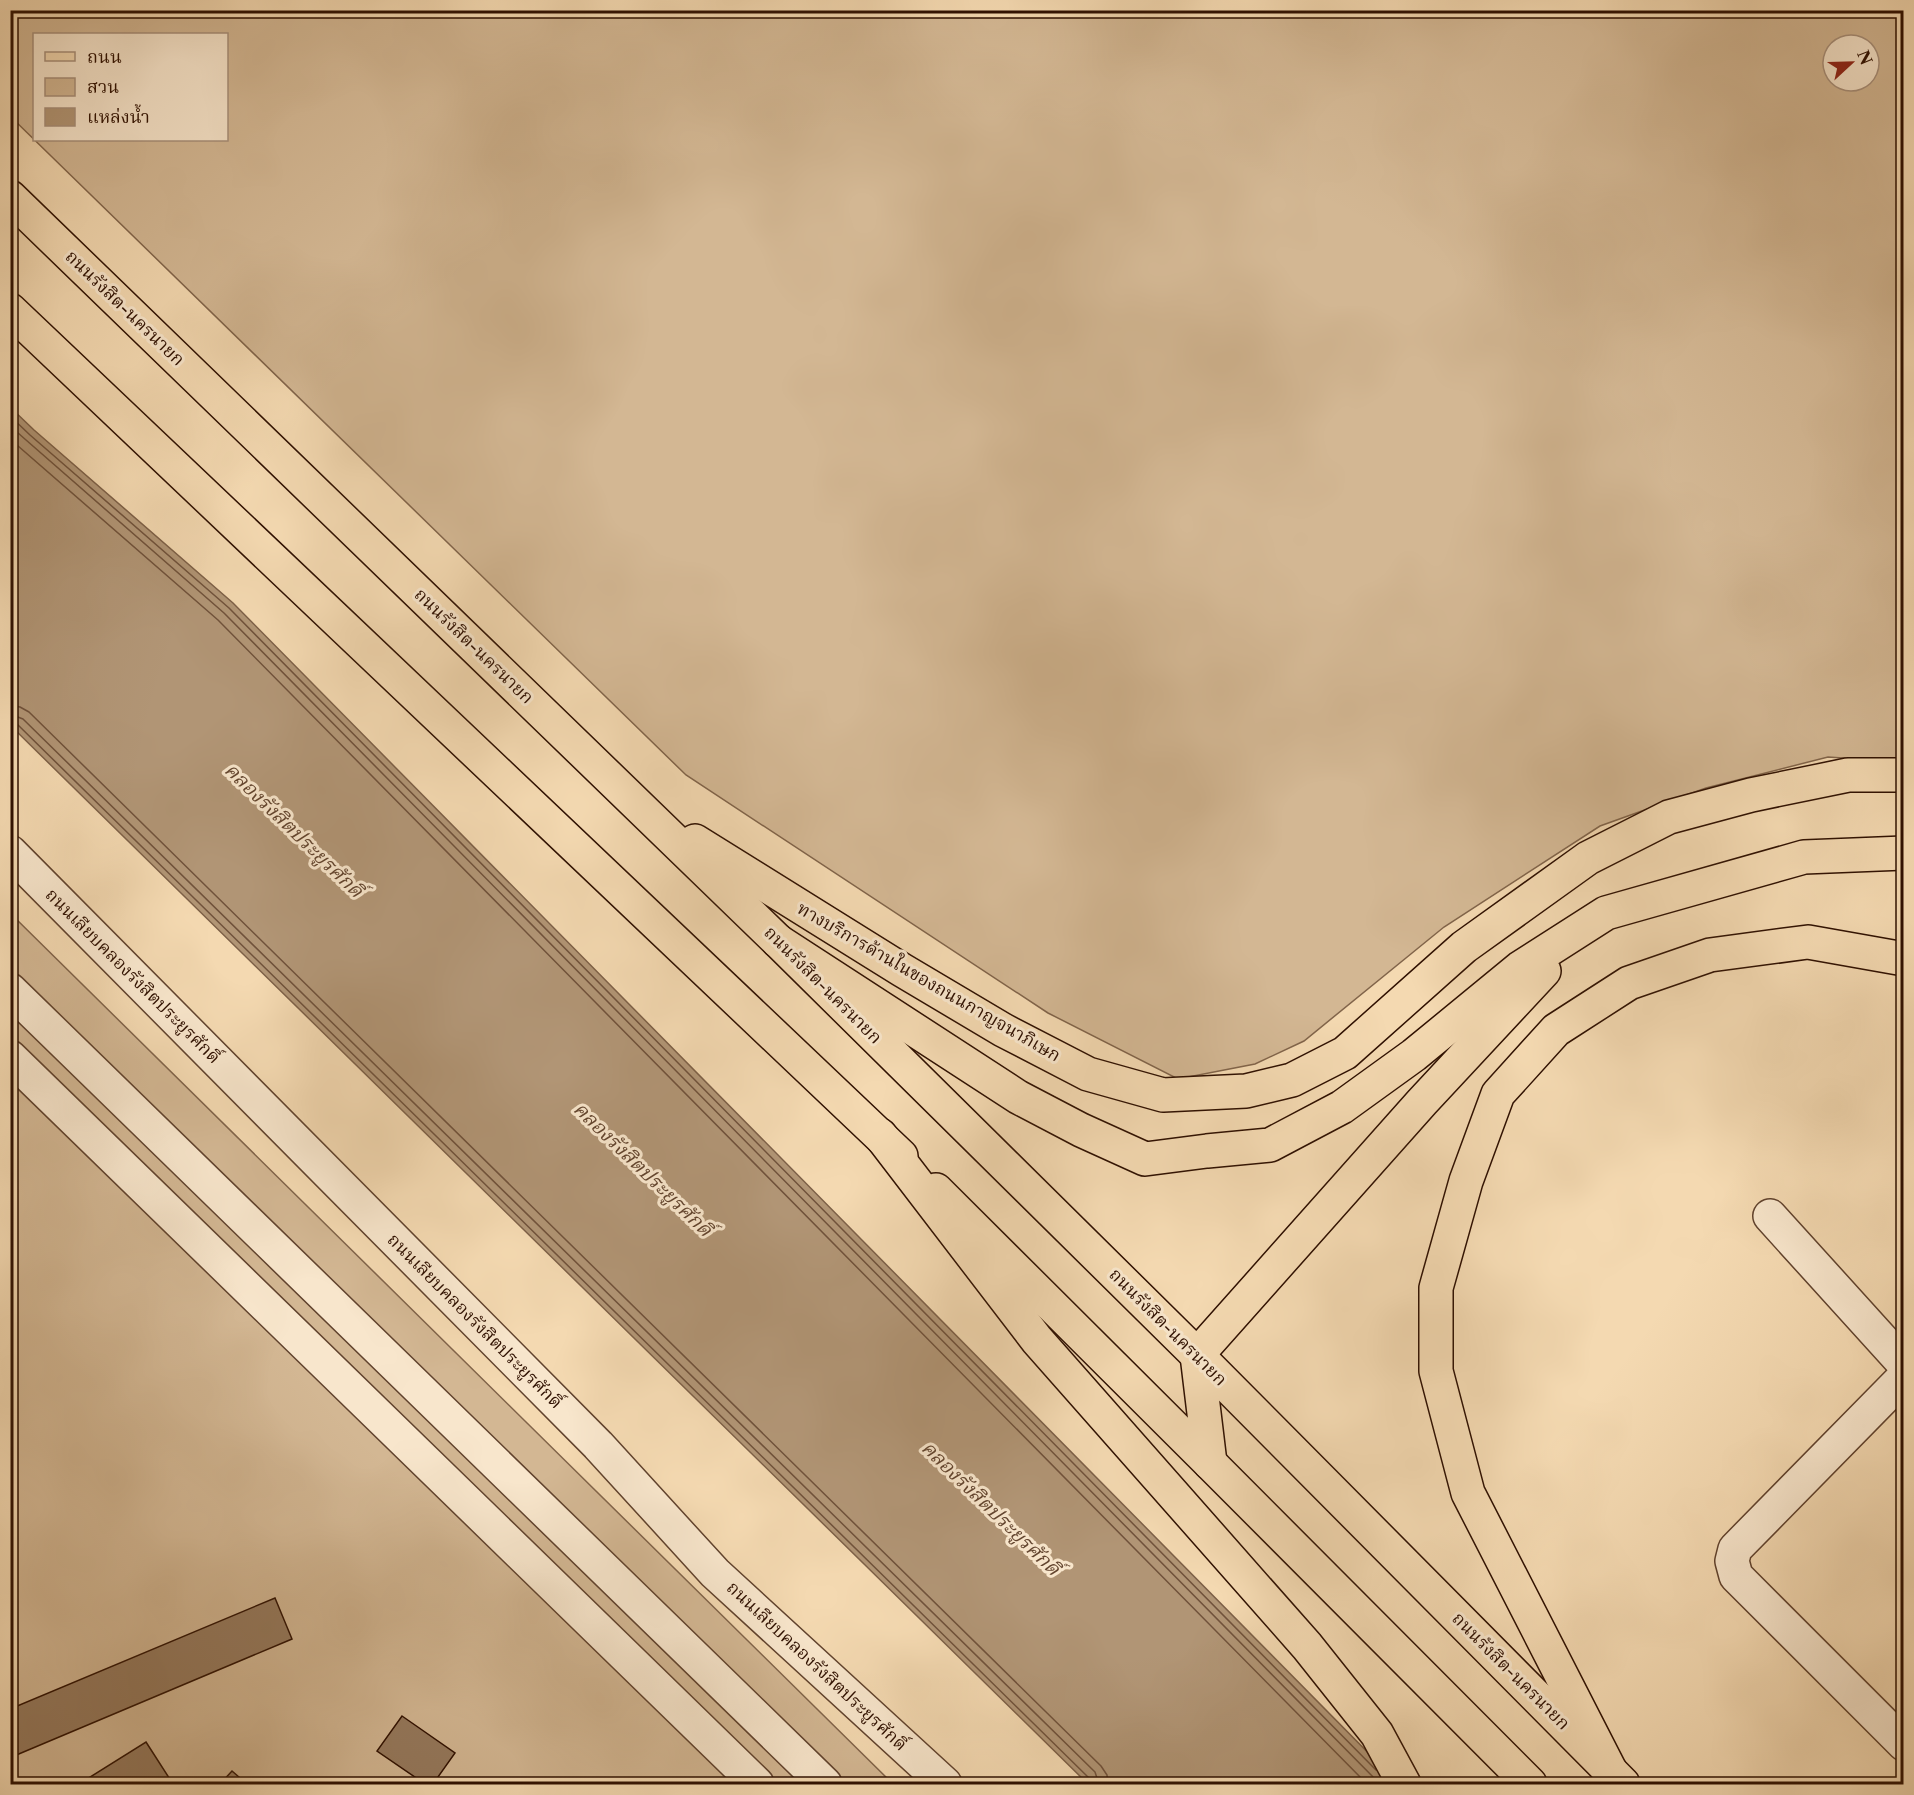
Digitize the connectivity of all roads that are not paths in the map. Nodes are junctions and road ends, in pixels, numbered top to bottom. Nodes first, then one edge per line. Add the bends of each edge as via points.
1 (10, 197) edge
2 (10, 310) edge
3 (1904, 775) edge
4 (640, 807) junction
5 (10, 852) edge
6 (1904, 853) edge
7 (1579, 929) junction
8 (778, 941) junction
9 (1904, 959) edge
10 (10, 990) edge
11 (10, 1057) edge
12 (880, 1135) junction
13 (1770, 1216) dead end
14 (1197, 1355) junction
15 (1904, 1364) edge
16 (1904, 1377) edge
17 (1210, 1463) junction
18 (1904, 1744) edge
19 (1617, 1778) edge
20 (757, 1785) edge
21 (825, 1785) edge
22 (945, 1785) edge
23 (1404, 1785) edge
24 (1530, 1785) edge

1 - 4 main road, ถนนรังสิต-นครนายก
2 - 12 main road
3 - 4 main road, ทางบริการด้านในของถนนกาญจนาภิเษก via 1848,775 1669,817 1588,858 1474,940 1345,1053 1292,1080 1245,1091 1163,1095 1088,1074 1004,1030
4 - 8 main road, ถนนรังสิต-นครนายก
5 - 22 street, ถนนเลียบคลองรังสิตประยูรศักดิ์ via 597,1445 715,1573
6 - 7 main road via 1804,857 1606,913
7 - 8 main road via 1520,968 1414,1055 1341,1107 1270,1145 1145,1160 1018,1097
7 - 14 main road
8 - 14 main road, ถนนรังสิต-นครนายก
9 - 19 main road via 1808,942 1710,955 1629,983 1556,1030 1498,1094 1466,1181 1436,1288 1436,1371 1468,1493
10 - 21 street
11 - 20 street
12 - 17 main road
12 - 23 main road via 1037,1340 1307,1646 1377,1734
13 - 15 street
14 - 17 main road
14 - 19 main road, ถนนรังสิต-นครนายก
16 - 18 street via 1735,1549 1732,1561 1736,1576
17 - 24 main road

